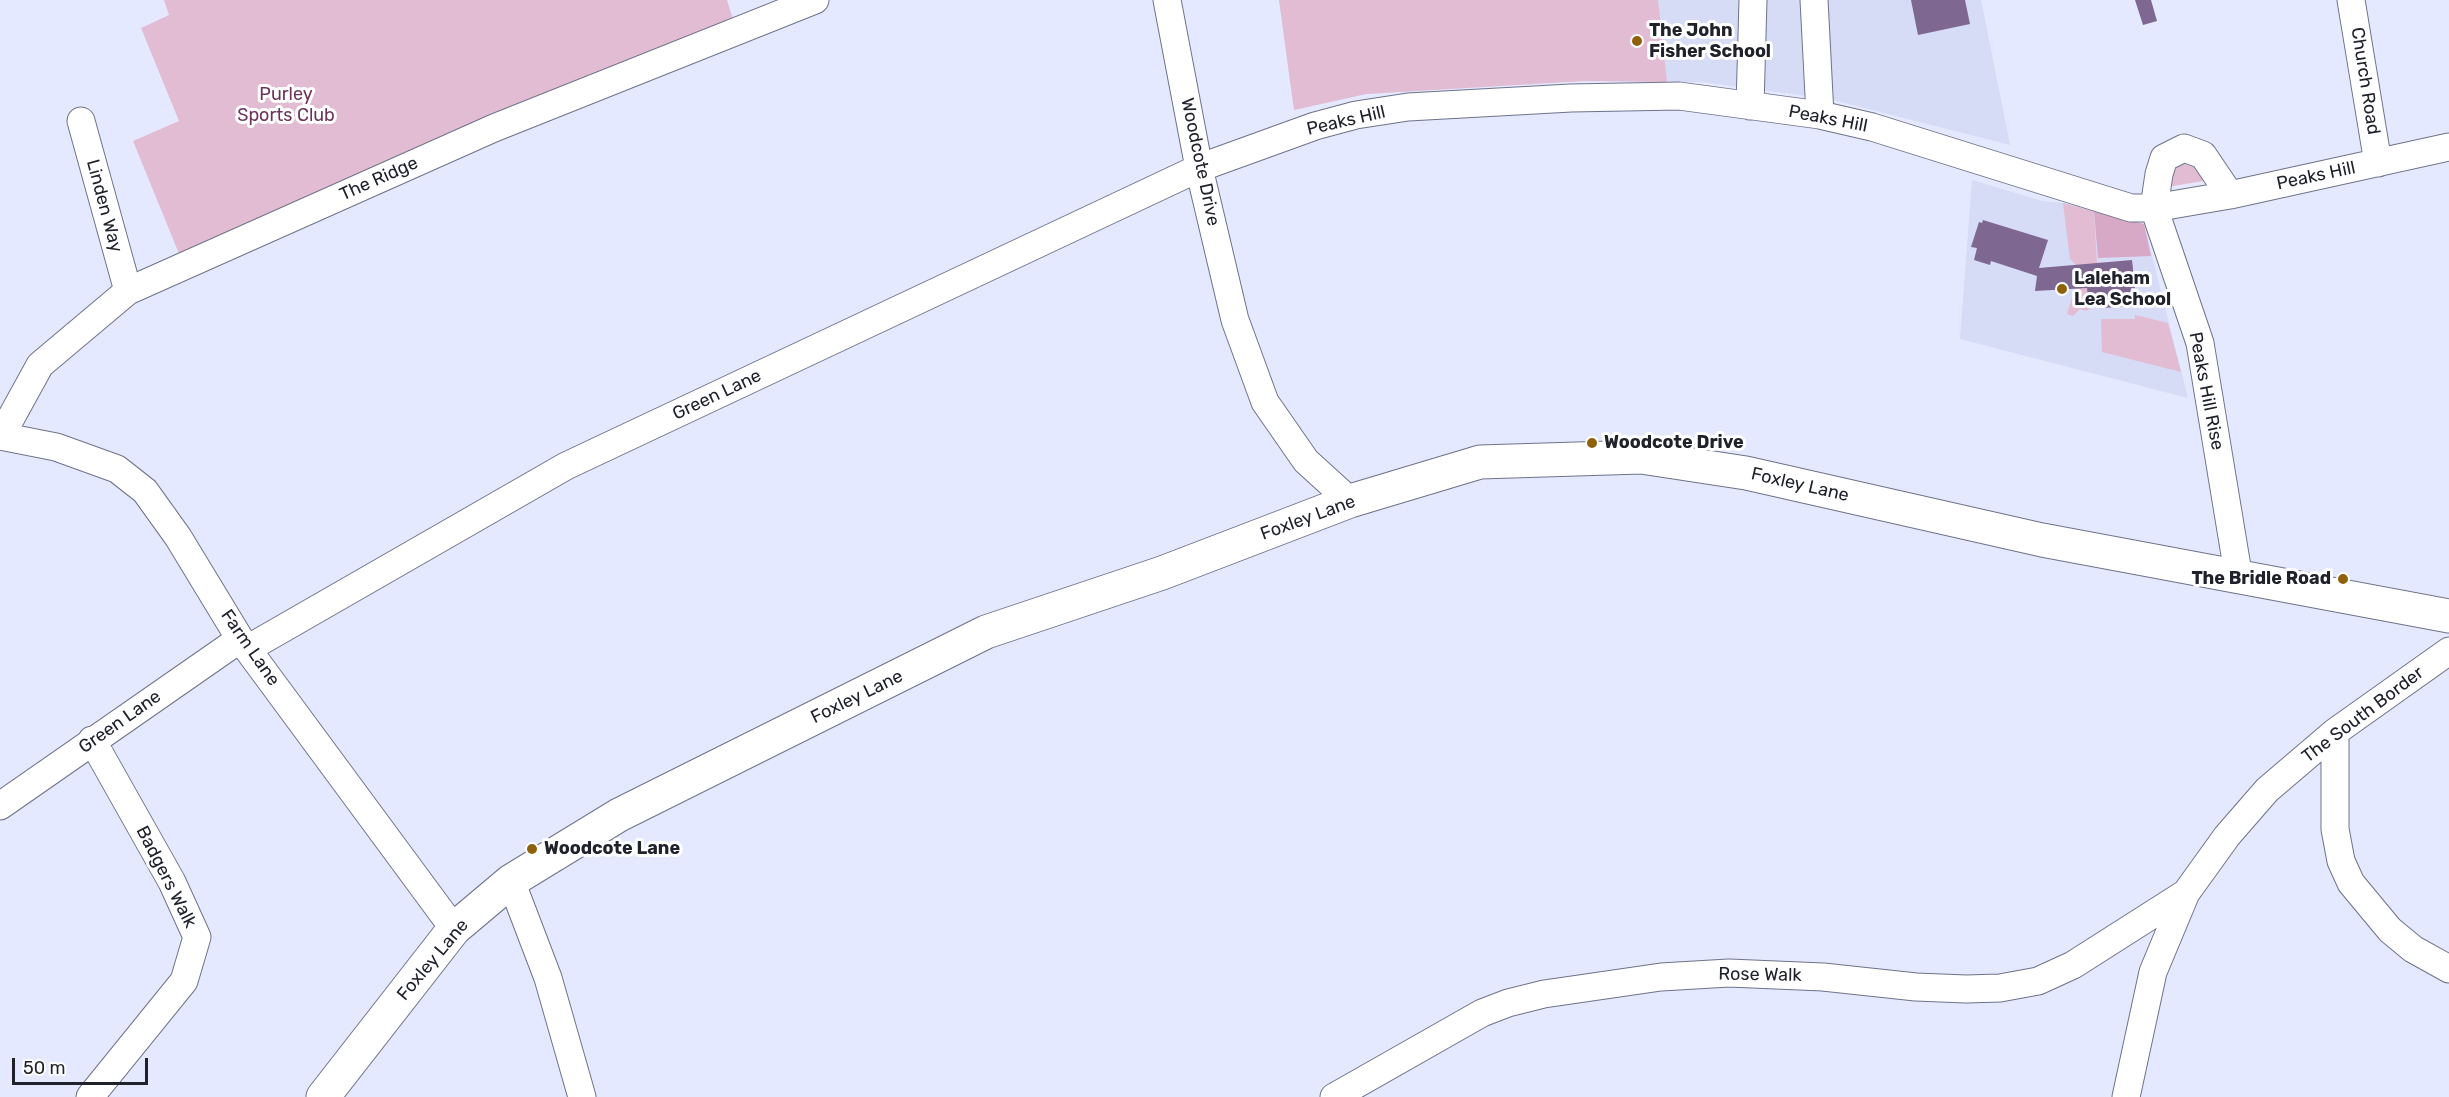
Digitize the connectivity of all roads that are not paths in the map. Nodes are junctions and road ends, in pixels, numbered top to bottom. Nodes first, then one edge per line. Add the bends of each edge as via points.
1 (815, 0) edge
2 (1167, 0) edge
3 (1753, 0) edge
4 (1814, 0) edge
5 (2350, 0) edge
6 (1750, 106) junction
7 (1821, 115) junction
8 (81, 121) dead end
9 (2449, 147) edge
10 (2378, 163) junction
11 (1199, 168) junction
12 (2230, 195) junction
13 (2154, 208) junction
14 (128, 291) junction
15 (1, 436) edge
16 (1350, 501) junction
17 (2240, 579) junction
18 (2449, 616) edge
19 (244, 643) junction
20 (2449, 651) edge
21 (2335, 732) junction
22 (92, 740) junction
23 (0, 806) edge
24 (511, 881) junction
25 (2186, 892) junction
26 (454, 929) junction
27 (2449, 969) edge
28 (90, 1097) edge
29 (323, 1097) edge
30 (582, 1097) edge
31 (1334, 1097) edge
32 (2126, 1097) edge

1 - 14 street, The Ridge via 494,128
2 - 11 street, Woodcote Drive
3 - 6 street
4 - 7 street
5 - 10 street, Church Road
6 - 7 street, Peaks Hill
6 - 11 street, Peaks Hill via 1680,96 1408,107 1315,126
7 - 13 street, Peaks Hill via 1923,142 2101,200 2131,208
8 - 14 street, Linden Way
9 - 10 street, Peaks Hill
10 - 12 street, Peaks Hill
11 - 16 street, Woodcote Drive via 1235,320 1265,402 1305,461
11 - 19 street, Green Lane via 566,466
12 - 13 street, Peaks Hill
12 - 13 street via 2203,155 2184,148 2164,158
13 - 17 street, Peaks Hill Rise via 2200,343
14 - 15 street, The Ridge via 40,365
15 - 19 street, Farm Lane via 56,447 117,469 146,491
16 - 17 main road, Foxley Lane via 1480,462 1641,458 1746,473 2042,540
16 - 24 main road, Foxley Lane via 1162,573 986,632 619,814
17 - 18 main road, Foxley Lane
19 - 22 street, Green Lane
19 - 26 street, Farm Lane
20 - 21 street, The South Border
21 - 25 street, The South Border via 2267,790
21 - 27 street via 2335,829 2341,861 2351,883 2390,930 2413,949
22 - 23 street, Green Lane
22 - 28 street, Badgers Walk via 172,882 197,937 184,981
24 - 26 main road, Foxley Lane
24 - 30 street via 548,978
25 - 31 street, Rose Walk via 2073,965 2038,981 1966,989 1729,973 1661,977 1544,994 1482,1013
25 - 32 street, The South Border via 2153,972
26 - 29 main road, Foxley Lane

